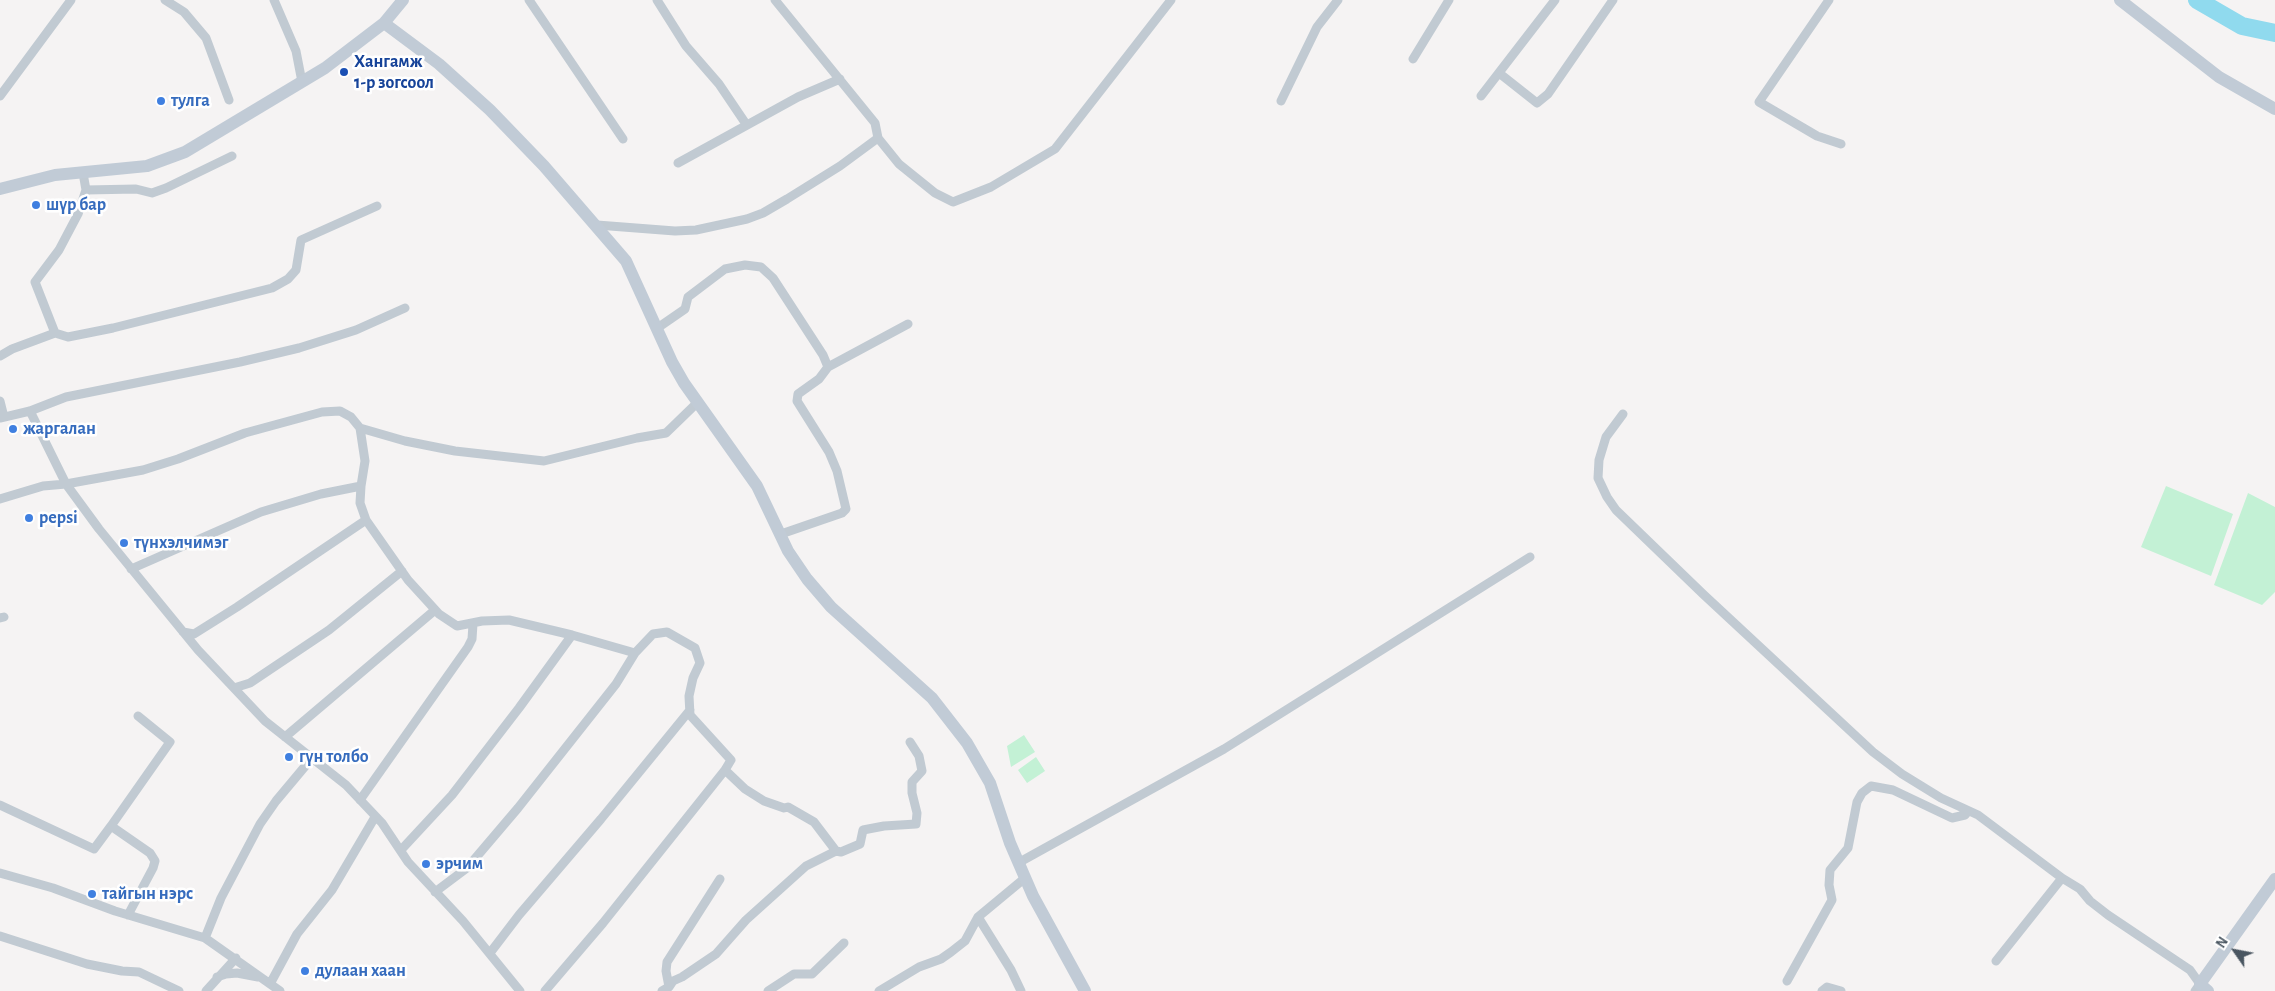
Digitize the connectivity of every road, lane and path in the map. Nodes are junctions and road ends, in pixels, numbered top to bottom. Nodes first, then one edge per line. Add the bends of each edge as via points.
1 (71, 0) edge
2 (164, 0) edge
3 (274, 0) edge
4 (403, 0) edge
5 (529, 0) edge
6 (657, 0) edge
7 (775, 0) edge
8 (1171, 0) edge
9 (1338, 0) edge
10 (1448, 0) edge
11 (1555, 0) edge
12 (1613, 0) edge
13 (1830, 0) edge
14 (2120, 0) edge
15 (384, 23) junction
16 (1413, 59) dead end
17 (1499, 73) junction
18 (840, 79) junction
19 (302, 82) junction
20 (0, 96) edge
21 (1481, 96) dead end
22 (229, 100) dead end
23 (1281, 101) dead end
24 (2275, 109) edge
25 (746, 124) junction
26 (878, 138) junction
27 (623, 139) dead end
28 (1841, 144) dead end
29 (232, 156) dead end
30 (678, 163) dead end
31 (83, 173) junction
32 (0, 189) edge
33 (86, 190) junction
34 (377, 206) dead end
35 (597, 225) junction
36 (405, 308) dead end
37 (908, 324) dead end
38 (656, 329) junction
39 (54, 333) junction
40 (0, 356) edge
41 (828, 367) junction
42 (0, 401) edge
43 (698, 402) junction
44 (30, 410) junction
45 (1623, 414) dead end
46 (2, 418) edge
47 (360, 428) junction
48 (66, 484) junction
49 (361, 486) junction
50 (0, 499) edge
51 (366, 520) junction
52 (781, 534) junction
53 (1530, 557) dead end
54 (132, 569) junction
55 (402, 571) junction
56 (435, 610) junction
57 (473, 624) junction
58 (183, 632) junction
59 (572, 634) junction
60 (635, 653) junction
61 (234, 688) junction
62 (690, 710) junction
63 (138, 716) dead end
64 (285, 737) junction
65 (910, 742) dead end
66 (312, 758) junction
67 (725, 770) junction
68 (360, 800) junction
69 (0, 805) edge
70 (1968, 811) junction
71 (376, 817) junction
72 (111, 826) junction
73 (401, 850) junction
74 (836, 851) junction
75 (1018, 863) junction
76 (0, 874) edge
77 (1025, 878) junction
78 (2062, 878) junction
79 (2275, 878) edge
80 (720, 879) dead end
81 (435, 892) junction
82 (128, 915) junction
83 (978, 917) junction
84 (0, 936) edge
85 (205, 938) junction
86 (844, 943) dead end
87 (490, 953) junction
88 (236, 958) junction
89 (1996, 962) dead end
90 (217, 977) junction
91 (260, 978) junction
92 (1787, 981) dead end
93 (270, 984) junction
94 (666, 989) edge
95 (2201, 989) edge
96 (179, 991) edge
97 (206, 991) edge
98 (280, 991) edge
99 (520, 991) edge
100 (545, 991) edge
101 (768, 991) edge
102 (879, 991) edge
103 (1021, 991) edge
104 (1085, 991) edge
105 (1822, 991) edge
106 (1841, 991) edge

1 - 20 street
2 - 22 street via 184,12 206,38
3 - 19 street via 296,51
4 - 15 street
5 - 27 street
6 - 25 street via 686,46
7 - 18 street
8 - 26 street via 1055,149 991,187 953,202 944,199 899,164
9 - 23 street via 1317,27
10 - 16 street
11 - 17 street
12 - 17 street via 1548,94 1537,103
13 - 28 street via 1759,102 1817,136
14 - 24 street via 2219,76
15 - 19 street via 349,52
15 - 35 street via 439,64 490,110
17 - 21 street
18 - 25 street via 798,96
18 - 26 street via 875,123
19 - 31 street via 168,159 127,170
25 - 30 street
26 - 35 street via 787,199 748,219 682,231
29 - 33 street via 152,193 136,189
31 - 32 street via 55,175
31 - 33 street
33 - 39 street via 78,214 59,250 35,282
34 - 39 street via 301,240 296,270 272,288 113,328 68,337
35 - 38 street via 632,271
36 - 44 street via 356,330 299,348 66,397
37 - 41 street
38 - 41 street via 685,309 688,297 725,269 762,267 773,278
38 - 43 street via 672,362
39 - 40 street
41 - 52 street via 820,379 798,394 797,400 835,465 846,509
42 - 46 street
43 - 47 street via 666,433 544,460 432,447
43 - 52 street via 757,486
44 - 46 street
44 - 48 street
45 - 70 street via 1606,437 1599,460 1598,478 1616,510 1873,752 1902,774
47 - 48 street via 351,417 340,411 307,415 236,436 143,470
47 - 49 street via 364,461
48 - 50 street via 43,486
48 - 54 street
49 - 51 street via 360,504
49 - 54 street via 261,512
51 - 55 street
51 - 58 street via 230,612 194,634
52 - 75 street via 798,566 818,593 932,698 953,722 990,783
53 - 75 street via 1224,749
54 - 58 street
55 - 56 street
55 - 61 street via 329,630 250,683
56 - 57 street via 458,626
56 - 64 street
57 - 59 street via 509,620
57 - 68 street via 468,648
58 - 61 street
59 - 60 street
59 - 73 street via 452,795
60 - 62 street via 653,634 667,632 695,648 700,663 689,696
60 - 81 street via 616,684 518,808 467,868
61 - 64 street
62 - 67 street via 690,715 731,760
62 - 87 street
63 - 72 street via 170,742
64 - 66 street
65 - 74 street via 920,756 922,771 912,782 916,824 863,830 860,844
66 - 68 street
66 - 85 street via 255,832
67 - 74 street via 764,801 792,809 814,822
67 - 100 street via 603,924
68 - 71 street
69 - 72 street via 94,849
70 - 78 street via 1978,815
70 - 92 street via 1952,818 1893,790 1871,786 1862,792 1848,848 1830,870 1832,900
71 - 73 street
71 - 93 street via 332,890 297,934
72 - 82 street via 150,853 155,861
73 - 81 street
74 - 94 street via 806,866 746,920 716,954 673,981
75 - 77 street
76 - 82 street via 53,888
77 - 83 street
77 - 104 street
78 - 89 street
78 - 95 street via 2080,888 2108,915 2190,970
79 - 95 street
80 - 94 street via 667,962
81 - 87 street
82 - 85 street
83 - 102 street via 964,941 946,956 919,967
83 - 103 street
84 - 96 street via 87,964 139,972
85 - 88 street
86 - 101 street via 812,974 794,974
87 - 99 street
88 - 90 street
88 - 91 street
90 - 91 street via 238,973
90 - 97 street
91 - 93 street
93 - 98 street
105 - 106 street via 1827,986

